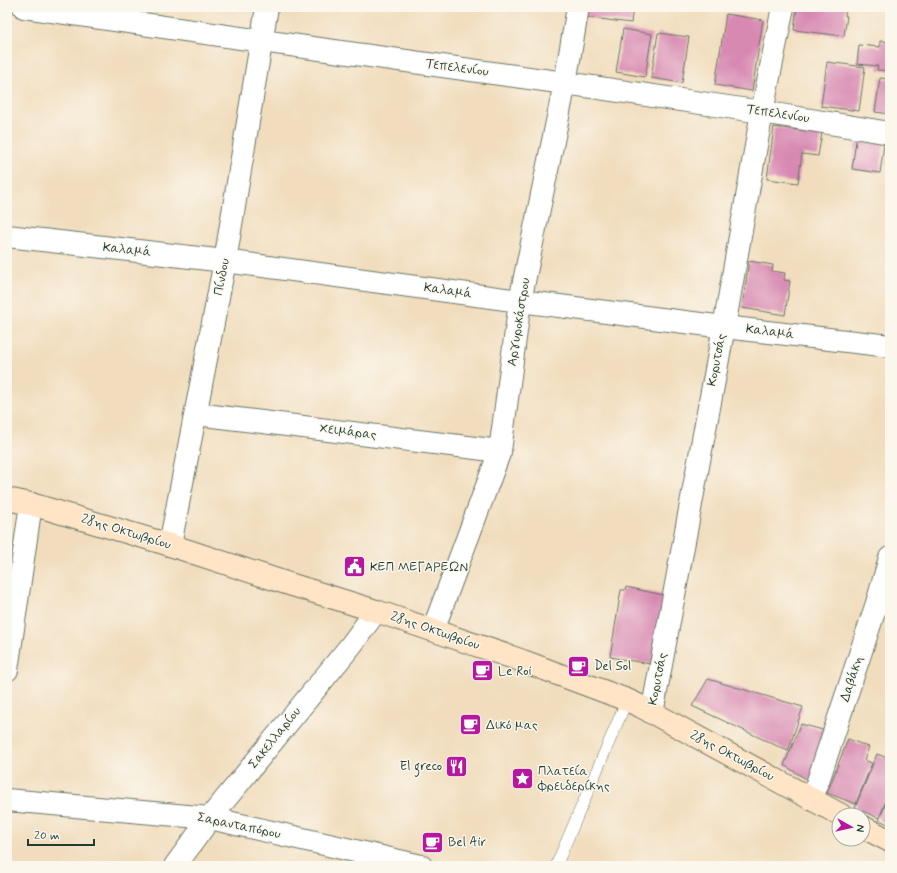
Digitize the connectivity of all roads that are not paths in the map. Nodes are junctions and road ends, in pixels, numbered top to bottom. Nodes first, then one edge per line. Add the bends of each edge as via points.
1 (24, 7) edge
2 (267, 7) edge
3 (578, 7) edge
4 (783, 7) edge
5 (262, 41) junction
6 (565, 83) junction
7 (762, 112) junction
8 (890, 132) edge
9 (7, 236) edge
10 (225, 261) junction
11 (520, 301) junction
12 (724, 327) junction
13 (890, 346) edge
14 (196, 414) junction
15 (500, 451) junction
16 (7, 499) edge
17 (31, 504) junction
18 (170, 545) junction
19 (890, 558) edge
20 (883, 606) edge
21 (376, 611) junction
22 (433, 630) junction
23 (7, 670) edge
24 (627, 700) junction
25 (652, 713) junction
26 (812, 799) junction
27 (7, 800) edge
28 (831, 809) edge
29 (210, 818) junction
30 (871, 831) edge
31 (890, 841) edge
32 (365, 860) edge
33 (175, 866) edge
34 (421, 866) edge
35 (556, 866) edge

1 - 5 street, Τεπελενίου
2 - 5 street, Πίνδου
3 - 6 street, Αργυροκάστρου
4 - 7 street, Κορυτσάς
5 - 6 street, Τεπελενίου
5 - 10 street, Πίνδου
6 - 7 street, Τεπελενίου
6 - 11 street, Αργυροκάστρου
7 - 8 street, Τεπελενίου
7 - 12 street, Κορυτσάς
9 - 10 street, Καλαμά
10 - 11 street, Καλαμά
10 - 14 street, Πίνδου
11 - 12 street, Καλαμά
11 - 15 street, Αργυροκάστρου
12 - 13 street, Καλαμά
12 - 25 street, Κορυτσάς
14 - 15 street, Χειμάρας
14 - 18 street, Πίνδου
15 - 22 street, Αργυροκάστρου
16 - 17 street, 28ης Οκτωβρίου
17 - 18 street, 28ης Οκτωβρίου
17 - 23 street
18 - 21 street, 28ης Οκτωβρίου
19 - 20 street, Δαβάκη
20 - 26 street, Δαβάκη
21 - 22 street, 28ης Οκτωβρίου
21 - 29 street, Σακελλαρίου
22 - 24 street, 28ης Οκτωβρίου
24 - 25 street, 28ης Οκτωβρίου
24 - 35 lane
25 - 26 street, 28ης Οκτωβρίου
26 - 28 street, 28ης Οκτωβρίου
27 - 29 street, Σαρανταπόρου
29 - 32 street, Σαρανταπόρου
29 - 33 street, Σακελλαρίου
30 - 31 street
32 - 34 street, Σαρανταπόρου

